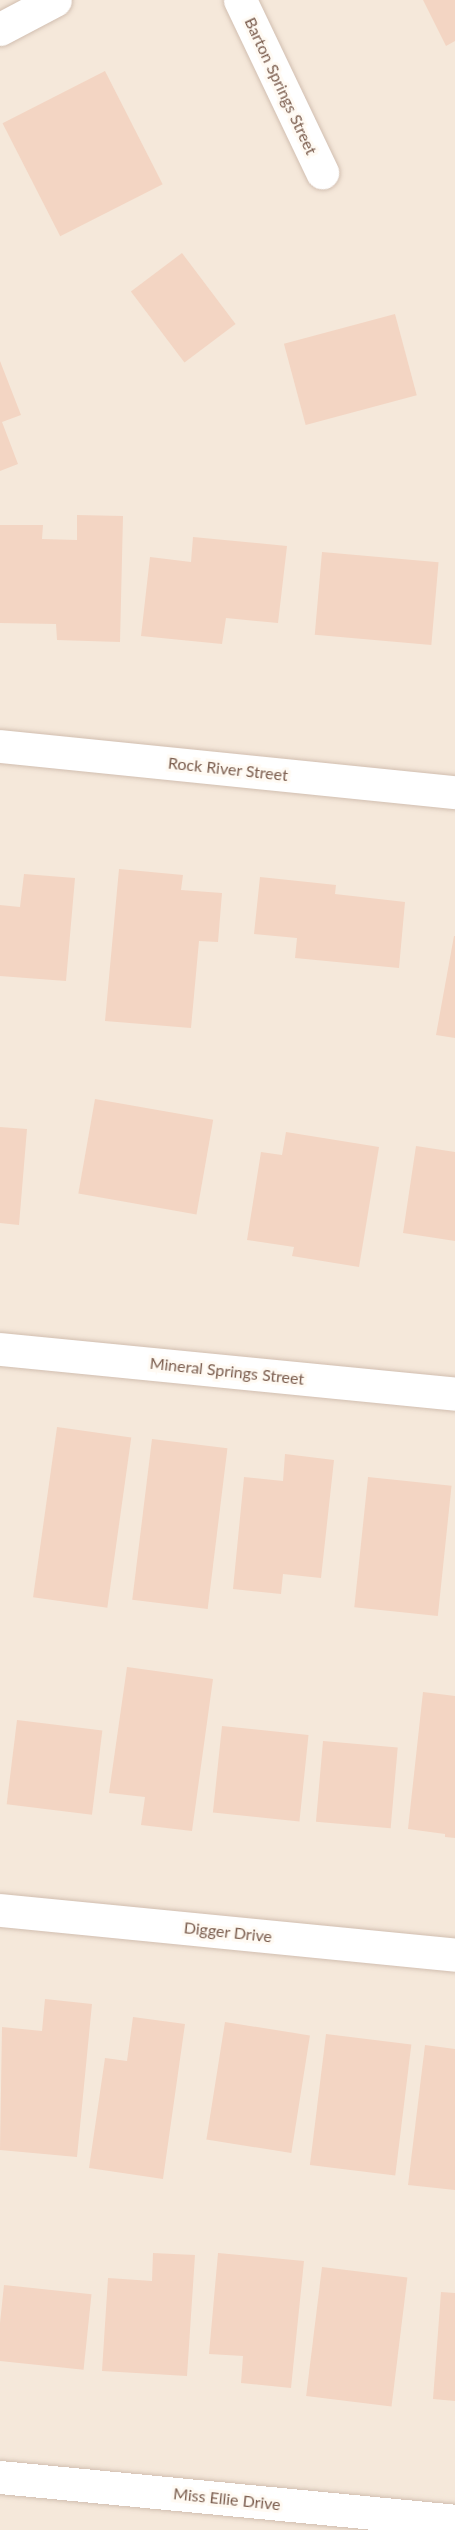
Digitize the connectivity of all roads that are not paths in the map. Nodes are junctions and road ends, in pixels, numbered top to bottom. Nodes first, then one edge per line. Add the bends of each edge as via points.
1 (55, 0) edge
2 (240, 0) edge
3 (0, 29) edge
4 (322, 172) dead end
5 (0, 746) edge
6 (455, 792) edge
7 (0, 1349) edge
8 (455, 1394) edge
9 (0, 1910) edge
10 (455, 1955) edge
11 (0, 2476) edge
12 (455, 2522) edge

1 - 3 street
2 - 4 street, Barton Springs Street
5 - 6 street, Rock River Street
7 - 8 street, Mineral Springs Street
9 - 10 street, Digger Drive
11 - 12 street, Miss Ellie Drive

